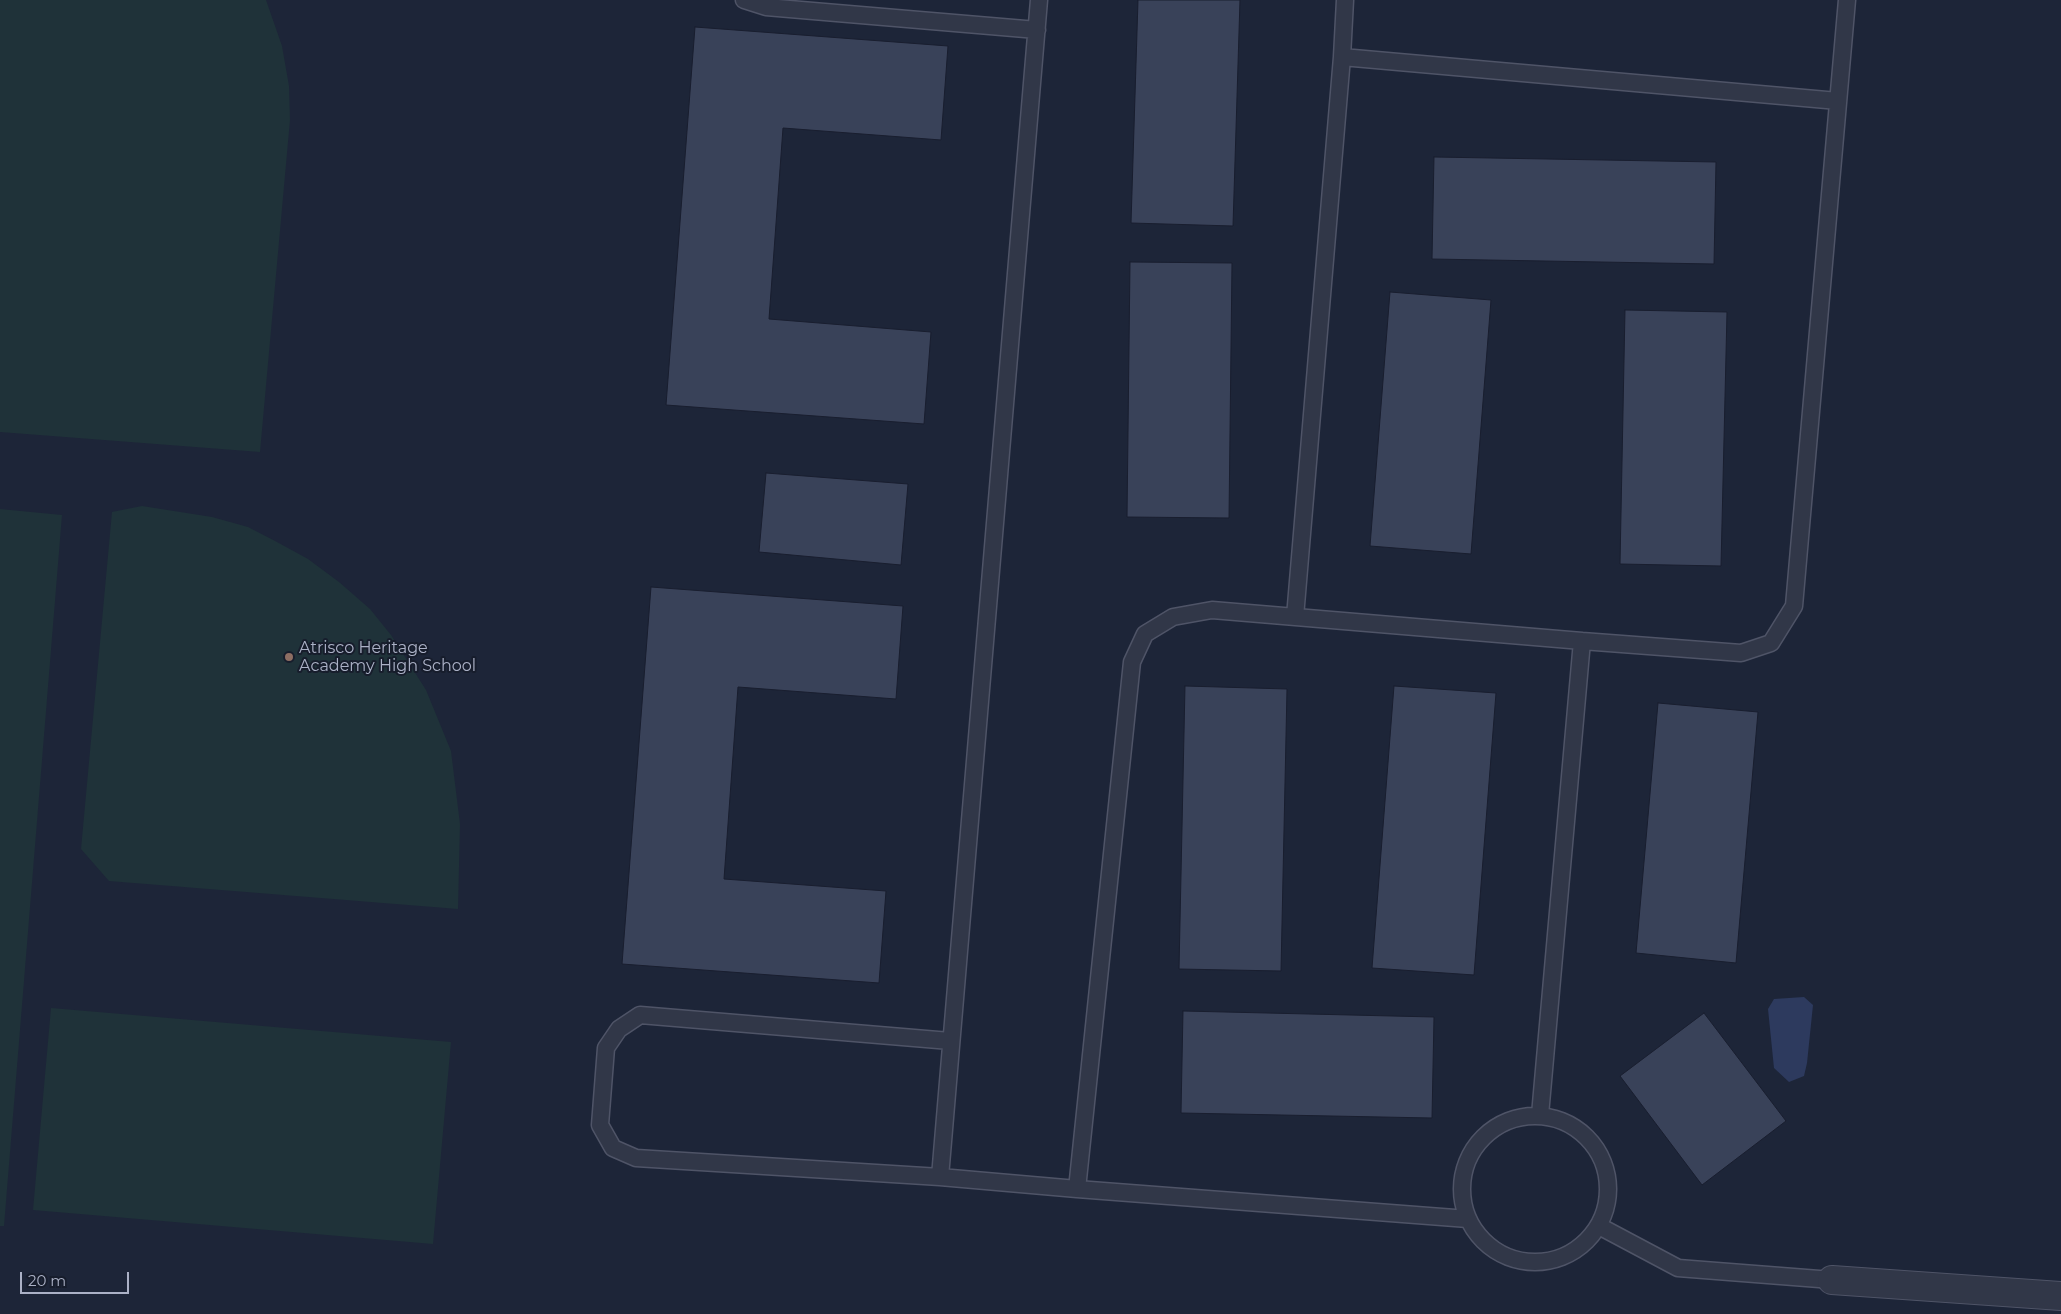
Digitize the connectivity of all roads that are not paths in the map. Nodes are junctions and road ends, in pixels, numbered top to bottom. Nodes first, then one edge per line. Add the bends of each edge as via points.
1 (744, 0) edge
2 (1039, 0) edge
3 (1345, 0) edge
4 (1847, 0) edge
5 (1037, 30) junction
6 (1342, 57) junction
7 (1838, 101) junction
8 (1295, 617) junction
9 (1582, 641) junction
10 (950, 1041) junction
11 (1540, 1115) junction
12 (940, 1177) junction
13 (1077, 1189) junction
14 (1468, 1219) junction
15 (1599, 1226) junction
16 (1832, 1280) joint
17 (2061, 1296) edge

1 - 5 lane via 766,8
2 - 5 lane
3 - 6 lane
4 - 7 lane
5 - 10 lane
6 - 7 lane
6 - 8 lane
7 - 9 lane via 1794,606 1771,643 1741,654
8 - 9 lane
8 - 13 lane via 1212,610 1173,616 1145,634 1132,662
9 - 11 lane
10 - 12 lane
10 - 12 lane via 640,1015 619,1029 606,1048 600,1125 613,1148 636,1158
11 - 14 lane via 1515,1118 1492,1128 1474,1147 1463,1170 1461,1194
11 - 15 lane via 1564,1121 1586,1134 1601,1154 1608,1178 1608,1202
12 - 13 lane
13 - 14 lane
14 - 15 lane via 1486,1243 1520,1261 1543,1262 1565,1256 1585,1244
15 - 16 lane via 1678,1268
16 - 17 street

